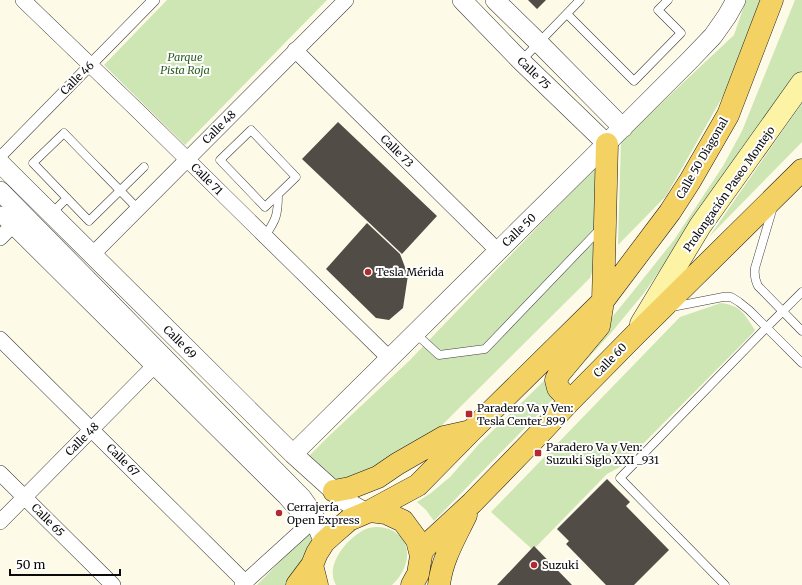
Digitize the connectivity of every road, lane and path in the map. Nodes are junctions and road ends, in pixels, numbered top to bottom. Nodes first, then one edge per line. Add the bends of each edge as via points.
1 (24, 0) edge
2 (154, 0) edge
3 (346, 0) edge
4 (462, 0) edge
5 (495, 0) edge
6 (580, 0) edge
7 (668, 0) edge
8 (736, 0) edge
9 (772, 0) edge
10 (567, 14) junction
11 (539, 43) junction
12 (295, 50) junction
13 (521, 61) junction
14 (90, 65) junction
15 (802, 83) edge
16 (623, 128) junction
17 (607, 144) junction
18 (1, 158) edge
19 (187, 159) junction
20 (144, 167) dead end
21 (802, 170) edge
22 (0, 191) edge
23 (120, 191) junction
24 (278, 195) junction
25 (776, 196) junction
26 (67, 198) junction
27 (138, 209) junction
28 (0, 214) edge
29 (51, 214) junction
30 (605, 224) junction
31 (12, 226) junction
32 (265, 236) junction
33 (0, 238) edge
34 (498, 251) junction
35 (92, 255) junction
36 (802, 292) edge
37 (603, 300) junction
38 (661, 309) junction
39 (782, 312) junction
40 (766, 328) junction
41 (802, 331) edge
42 (415, 332) junction
43 (633, 337) junction
44 (0, 339) edge
45 (389, 358) junction
46 (159, 361) junction
47 (802, 363) edge
48 (570, 401) junction
49 (213, 416) junction
50 (91, 429) junction
51 (471, 431) junction
52 (293, 454) junction
53 (0, 473) edge
54 (334, 491) junction
55 (24, 497) junction
56 (472, 503) junction
57 (368, 512) junction
58 (0, 522) edge
59 (324, 542) junction
60 (420, 552) junction
61 (306, 580) edge
62 (417, 581) edge
63 (243, 583) edge
64 (113, 585) edge
65 (439, 585) edge
66 (725, 585) edge

1 - 14 street, Calle 71
2 - 14 street, Calle 46
3 - 12 street, Calle 48
4 - 13 street, Calle 75
5 - 11 street
6 - 10 lane
7 - 10 lane via 658,10 681,33 634,81
8 - 16 street, Calle 50 via 713,36
9 - 37 main road, Calle 50 Diagonal via 728,115 670,212
10 - 11 lane
11 - 13 lane
11 - 16 street
12 - 19 street, Calle 48
12 - 34 street, Calle 73
13 - 17 street, Calle 75
14 - 18 street, Calle 46
14 - 19 street, Calle 71
15 - 43 main road, Prolongación Paseo Montejo via 700,226
16 - 17 street, Calle 50
17 - 30 main road
17 - 34 street, Calle 50
18 - 29 street, Calle 69
19 - 27 street, Calle 48
19 - 32 street, Calle 71
20 - 23 lane
21 - 25 main road, Calle 60
22 - 46 street, Calle 69
23 - 26 lane via 89,221
23 - 26 lane via 64,133 33,163
23 - 27 lane
24 - 24 lane via 265,207 220,160 251,130 296,177
24 - 32 lane via 275,222
25 - 38 main road, Calle 60
25 - 39 lane via 754,275 758,286
26 - 29 lane
27 - 35 street, Calle 48
28 - 31 street, Calle 69
29 - 35 street, Calle 69
30 - 37 main road
30 - 42 lane via 485,349 439,355
31 - 33 street
31 - 46 street, Calle 69
32 - 45 street, Calle 71
34 - 42 street, Calle 50
35 - 52 street, Calle 69
36 - 39 lane
37 - 48 main road via 599,326 556,380 558,388
37 - 51 main road
38 - 40 lane via 731,297
38 - 43 main road, Calle 60
39 - 40 lane
39 - 41 lane
40 - 47 lane
40 - 66 lane via 620,478
42 - 45 street, Calle 50
43 - 48 main road, Calle 60
44 - 50 street, Calle 67
45 - 52 street, Calle 50
46 - 49 street, Calle 69
46 - 50 street, Calle 48
48 - 56 main road, Calle 60
49 - 59 street, Calle 69 via 302,498 314,515
49 - 63 street, Calle 69 via 300,514 307,526
50 - 55 street, Calle 48
50 - 63 street, Calle 67
51 - 54 main road via 444,437 378,477
51 - 57 main road via 418,485
52 - 54 street, Calle 69
53 - 55 street, Calle 65
54 - 57 street, Calle 69 via 347,502
55 - 58 street, Calle 48
55 - 64 street, Calle 65
56 - 60 main road, Calle 60
56 - 65 main road via 446,556
57 - 59 main road via 349,520
57 - 60 main road via 386,513 403,521 417,540
59 - 61 main road
60 - 62 main road

